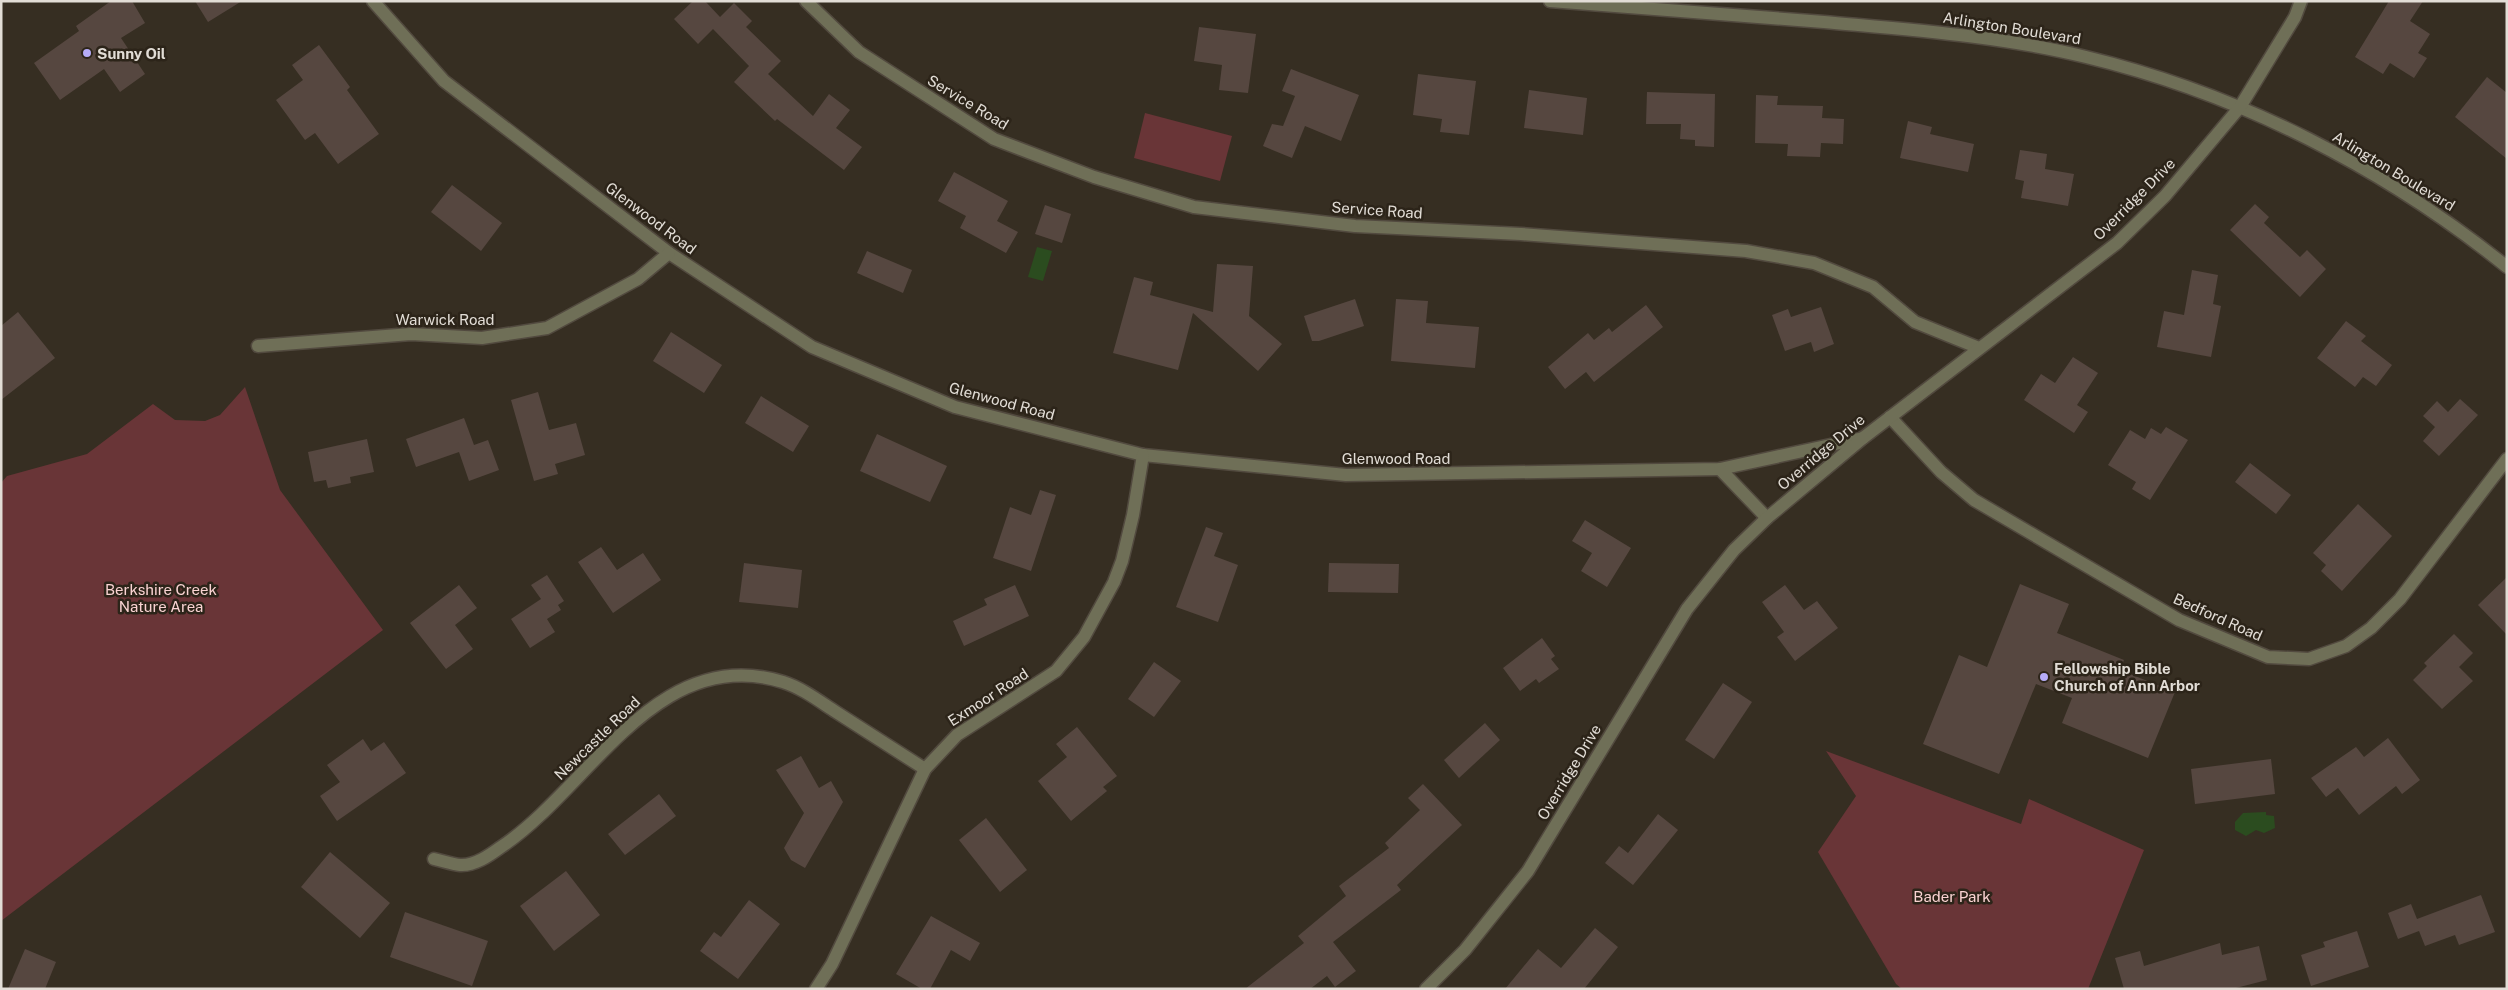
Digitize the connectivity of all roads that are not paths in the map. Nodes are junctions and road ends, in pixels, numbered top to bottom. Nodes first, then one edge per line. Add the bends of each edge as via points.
1 (373, 1) edge
2 (806, 1) edge
3 (1550, 1) edge
4 (2301, 1) edge
5 (1612, 3) edge
6 (2240, 107) junction
7 (669, 253) junction
8 (2507, 267) edge
9 (258, 346) dead end
10 (1979, 348) junction
11 (1890, 418) junction
12 (1862, 438) junction
13 (1143, 455) junction
14 (2507, 460) edge
15 (1720, 470) junction
16 (1767, 518) junction
17 (925, 769) junction
18 (434, 859) dead end
19 (816, 989) edge
20 (1426, 989) edge

1 - 7 street, Glenwood Road via 444,81
2 - 10 street, Service Road via 859,52 994,139 1103,180 1194,207 1355,226 1522,234 1746,251 1814,263 1873,287 1916,322
3 - 5 street, Arlington Boulevard
4 - 6 street, Overridge Drive via 2295,17
5 - 6 street, Arlington Boulevard via 1925,31 2028,44 2164,79
6 - 8 street, Arlington Boulevard via 2367,170 2444,219
6 - 10 street, Overridge Drive via 2165,196 2117,243
7 - 9 street, Warwick Road via 638,279 547,328 482,338 411,334
7 - 13 street, Glenwood Road via 812,347 830,355 955,407
10 - 11 street, Overridge Drive
11 - 12 street, Overridge Drive
11 - 14 street, Bedford Road via 1941,472 1974,500 2179,620 2268,657 2309,659 2346,646 2371,628 2400,599
12 - 15 street, Glenwood Road
12 - 16 street, Overridge Drive
13 - 15 street, Glenwood Road via 1346,475
13 - 17 street, Exmoor Road via 1122,561 1084,637 1056,671 957,734
15 - 16 street
16 - 20 street, Overridge Drive via 1734,550 1687,609 1528,871 1465,950
17 - 18 street, Newcastle Road via 784,682 751,676 721,677 693,684 667,696 636,720 545,811 514,838 482,859 462,865
17 - 19 street, Exmoor Road via 832,964

